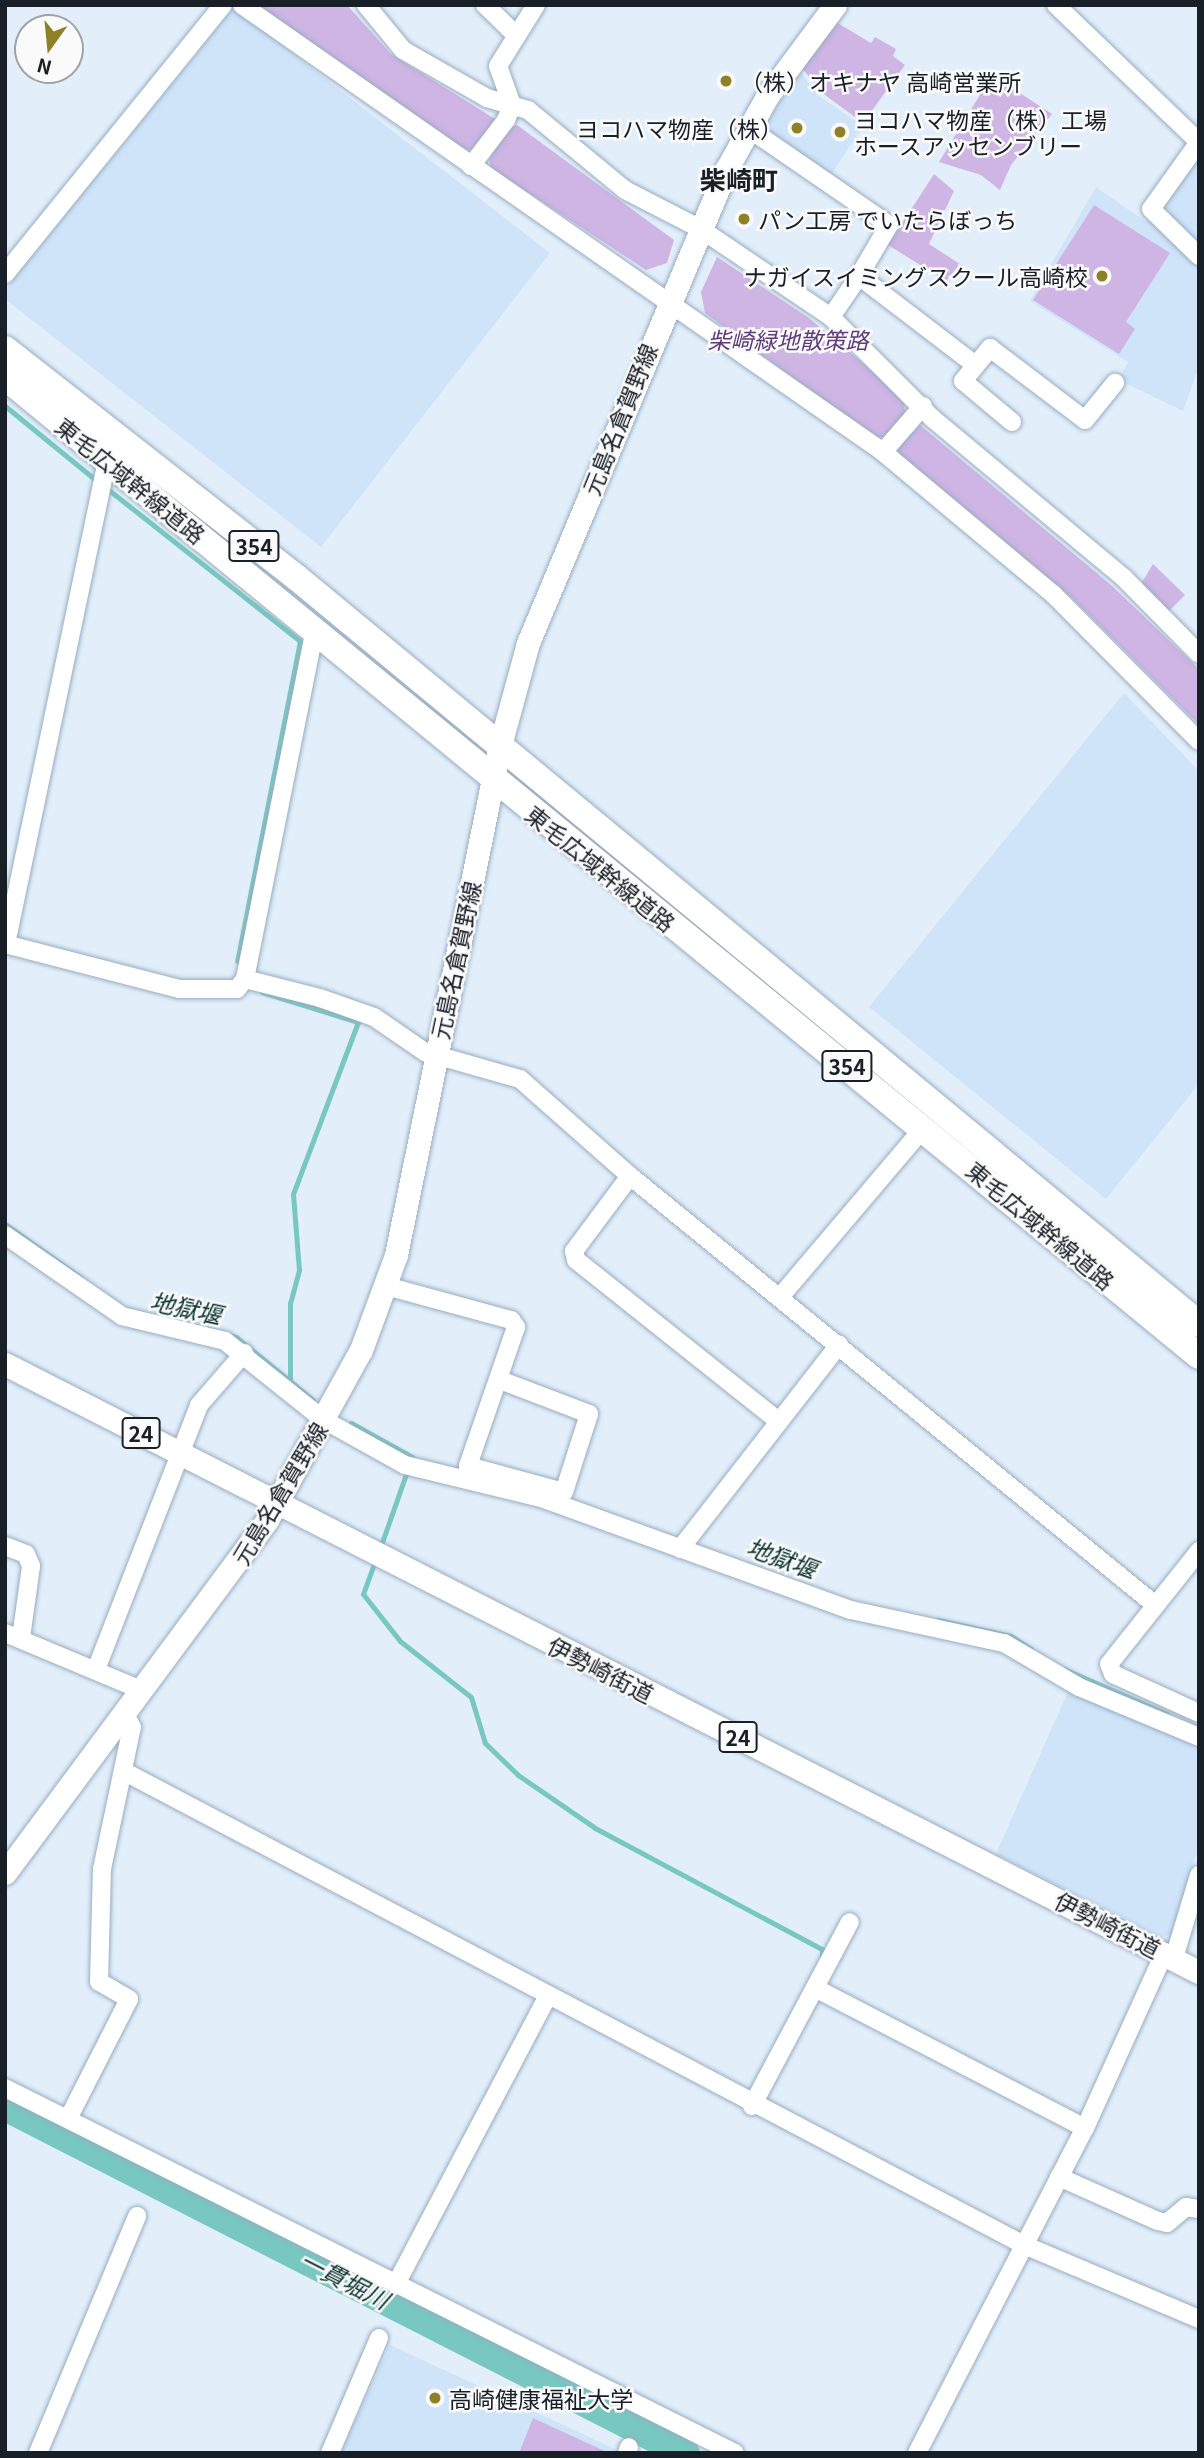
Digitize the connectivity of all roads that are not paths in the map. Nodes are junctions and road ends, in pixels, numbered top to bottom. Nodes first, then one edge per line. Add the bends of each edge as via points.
1 (223, 5) edge
2 (242, 5) edge
3 (366, 5) edge
4 (485, 5) edge
5 (536, 5) edge
6 (835, 5) edge
7 (1056, 5) edge
8 (516, 35) junction
9 (512, 105) junction
10 (748, 128) junction
11 (471, 166) junction
12 (699, 228) junction
13 (1199, 256) edge
14 (5, 274) edge
15 (859, 276) junction
16 (669, 299) junction
17 (831, 317) junction
18 (5, 349) edge
19 (974, 364) junction
20 (5, 377) edge
21 (1115, 383) dead end
22 (923, 406) junction
23 (1012, 422) dead end
24 (883, 452) junction
25 (107, 460) junction
26 (315, 628) junction
27 (1199, 654) edge
28 (1199, 741) edge
29 (499, 749) junction
30 (493, 779) junction
31 (6, 944) edge
32 (245, 979) junction
33 (435, 1055) junction
34 (924, 1127) junction
35 (630, 1176) junction
36 (5, 1235) edge
37 (386, 1286) junction
38 (780, 1297) junction
39 (1199, 1324) edge
40 (839, 1345) junction
41 (244, 1353) junction
42 (1199, 1356) edge
43 (5, 1364) edge
44 (500, 1380) junction
45 (324, 1420) junction
46 (777, 1420) junction
47 (179, 1452) junction
48 (488, 1477) junction
49 (276, 1505) junction
50 (5, 1546) edge
51 (680, 1549) junction
52 (1199, 1551) edge
53 (1154, 1604) junction
54 (13, 1636) edge
55 (97, 1667) junction
56 (142, 1690) junction
57 (124, 1713) junction
58 (1199, 1713) edge
59 (1199, 1737) edge
60 (125, 1772) junction
61 (5, 1873) edge
62 (1199, 1875) edge
63 (850, 1922) dead end
64 (1170, 1955) junction
65 (1199, 1972) edge
66 (815, 1988) junction
67 (547, 1998) junction
68 (5, 2088) edge
69 (752, 2106) junction
70 (69, 2117) junction
71 (1085, 2129) junction
72 (1059, 2177) junction
73 (1199, 2209) edge
74 (137, 2216) dead end
75 (1024, 2245) junction
76 (396, 2284) junction
77 (1199, 2319) edge
78 (379, 2339) dead end
79 (37, 2453) edge
80 (330, 2453) edge
81 (735, 2453) edge
82 (918, 2453) edge

1 - 14 street
2 - 11 street
3 - 9 street via 403,50 486,98
4 - 8 street
5 - 8 street
6 - 10 main road, 元島名倉賀野線
7 - 13 street via 1199,142 1151,209
8 - 9 street via 498,66
9 - 11 street
9 - 12 street via 539,118 625,190
10 - 12 main road, 元島名倉賀野線
10 - 15 street via 889,225
11 - 16 street
12 - 16 main road, 元島名倉賀野線
12 - 17 street
15 - 17 street
15 - 19 street
16 - 24 street
16 - 29 main road, 元島名倉賀野線 via 528,643
17 - 22 street
18 - 29 highway, 東毛広域幹線道路 / 354 via 296,577
19 - 21 street via 990,348 1084,421
19 - 23 street via 964,381
20 - 25 highway, 東毛広域幹線道路 / 354
22 - 24 street
22 - 27 street via 1125,579
24 - 28 street via 1053,594
25 - 26 highway, 東毛広域幹線道路 / 354
25 - 31 street
26 - 30 highway, 東毛広域幹線道路 / 354
26 - 32 street
29 - 30 main road, 元島名倉賀野線
29 - 39 highway, 東毛広域幹線道路 / 354
30 - 33 main road, 元島名倉賀野線
30 - 34 highway, 東毛広域幹線道路 / 354
31 - 32 street via 179,989 237,989
32 - 33 street via 374,1017
33 - 35 street via 520,1079
33 - 37 main road, 元島名倉賀野線
34 - 38 street
34 - 42 highway, 東毛広域幹線道路 / 354
35 - 38 street
35 - 46 street via 574,1251 576,1260
36 - 41 street via 122,1316 225,1341
37 - 44 street via 511,1320 516,1327
37 - 45 main road, 元島名倉賀野線
38 - 40 street
40 - 46 street
40 - 53 street
41 - 45 street
41 - 47 street via 206,1391
43 - 47 main road, 伊勢崎街道 / 24
44 - 48 street via 468,1466
44 - 48 street via 589,1415 564,1492
45 - 48 street via 405,1465
45 - 49 main road, 元島名倉賀野線
46 - 51 street
47 - 49 main road, 伊勢崎街道 / 24
47 - 55 street
48 - 51 street
49 - 56 main road, 元島名倉賀野線
49 - 64 main road, 伊勢崎街道 / 24
50 - 54 street via 26,1555 32,1566
51 - 59 street via 851,1610 1004,1643 1079,1686
52 - 53 street
53 - 58 street via 1109,1664 1113,1674
54 - 55 street
55 - 56 street
56 - 57 main road, 元島名倉賀野線
57 - 60 street via 132,1727
57 - 61 main road, 元島名倉賀野線
60 - 67 street
60 - 70 street via 102,1869 99,1982 129,1999
62 - 64 street
63 - 66 street
64 - 65 main road, 伊勢崎街道 / 24
64 - 71 street
66 - 69 street
66 - 71 street
67 - 69 street
67 - 76 street
68 - 70 street
69 - 75 street
70 - 76 street
71 - 72 street
72 - 73 street via 1158,2221 1167,2222 1186,2207
72 - 75 street
74 - 79 street
75 - 77 street
75 - 82 street
76 - 81 street
78 - 80 street

